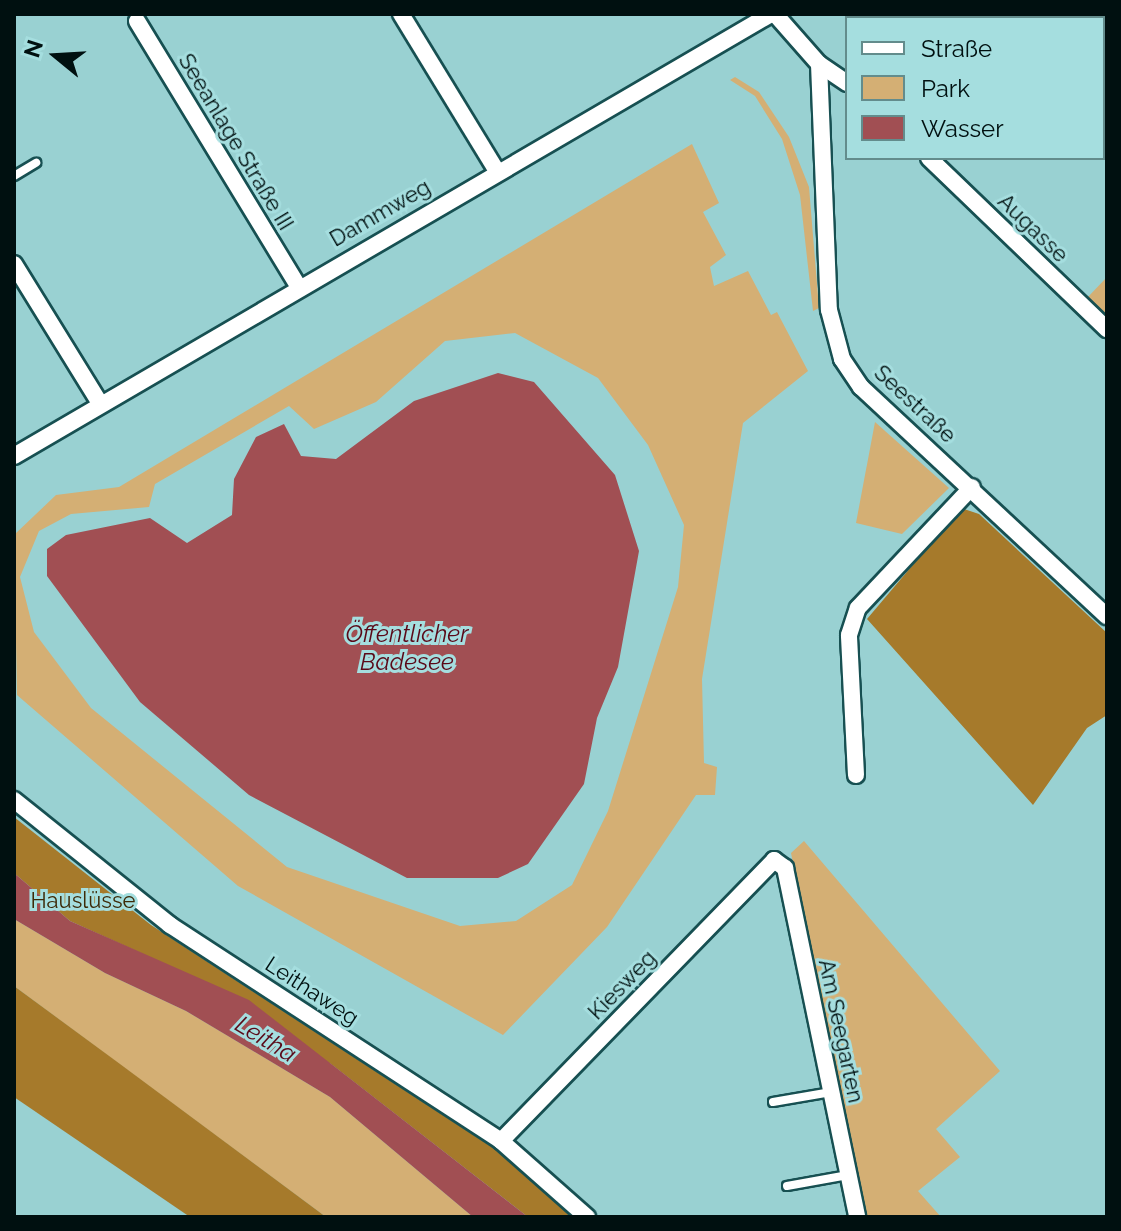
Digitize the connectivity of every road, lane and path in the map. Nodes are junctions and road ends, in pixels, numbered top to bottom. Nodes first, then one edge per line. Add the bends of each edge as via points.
1 (401, 14) edge
2 (773, 14) edge
3 (137, 21) dead end
4 (819, 64) junction
5 (845, 82) edge
6 (931, 160) edge
7 (36, 163) dead end
8 (497, 171) junction
9 (14, 176) edge
10 (14, 264) edge
11 (298, 286) junction
12 (1107, 329) edge
13 (100, 403) junction
14 (14, 456) edge
15 (972, 487) junction
16 (1107, 616) edge
17 (856, 775) dead end
18 (14, 800) edge
19 (774, 860) joint
20 (831, 1092) junction
21 (773, 1102) dead end
22 (501, 1141) junction
23 (848, 1175) junction
24 (787, 1186) dead end
25 (587, 1217) edge
26 (857, 1217) edge

1 - 8 street
2 - 4 street
2 - 8 street, Dammweg
3 - 11 street, Seeanlage Straße III
4 - 5 street
4 - 15 street, Seestraße via 829,310 842,359 861,387
6 - 12 street, Augasse
7 - 9 lane
8 - 11 street, Dammweg
10 - 13 street
11 - 13 street, Dammweg
13 - 14 street, Dammweg
15 - 16 street, Seestraße
15 - 17 street via 858,608 849,635
18 - 22 street, Leithaweg via 170,925
19 - 20 street, Am Seegarten via 785,868
19 - 22 street, Kiesweg
20 - 21 lane
20 - 23 street, Am Seegarten
22 - 25 street, Leithaweg
23 - 24 lane
23 - 26 street, Am Seegarten

